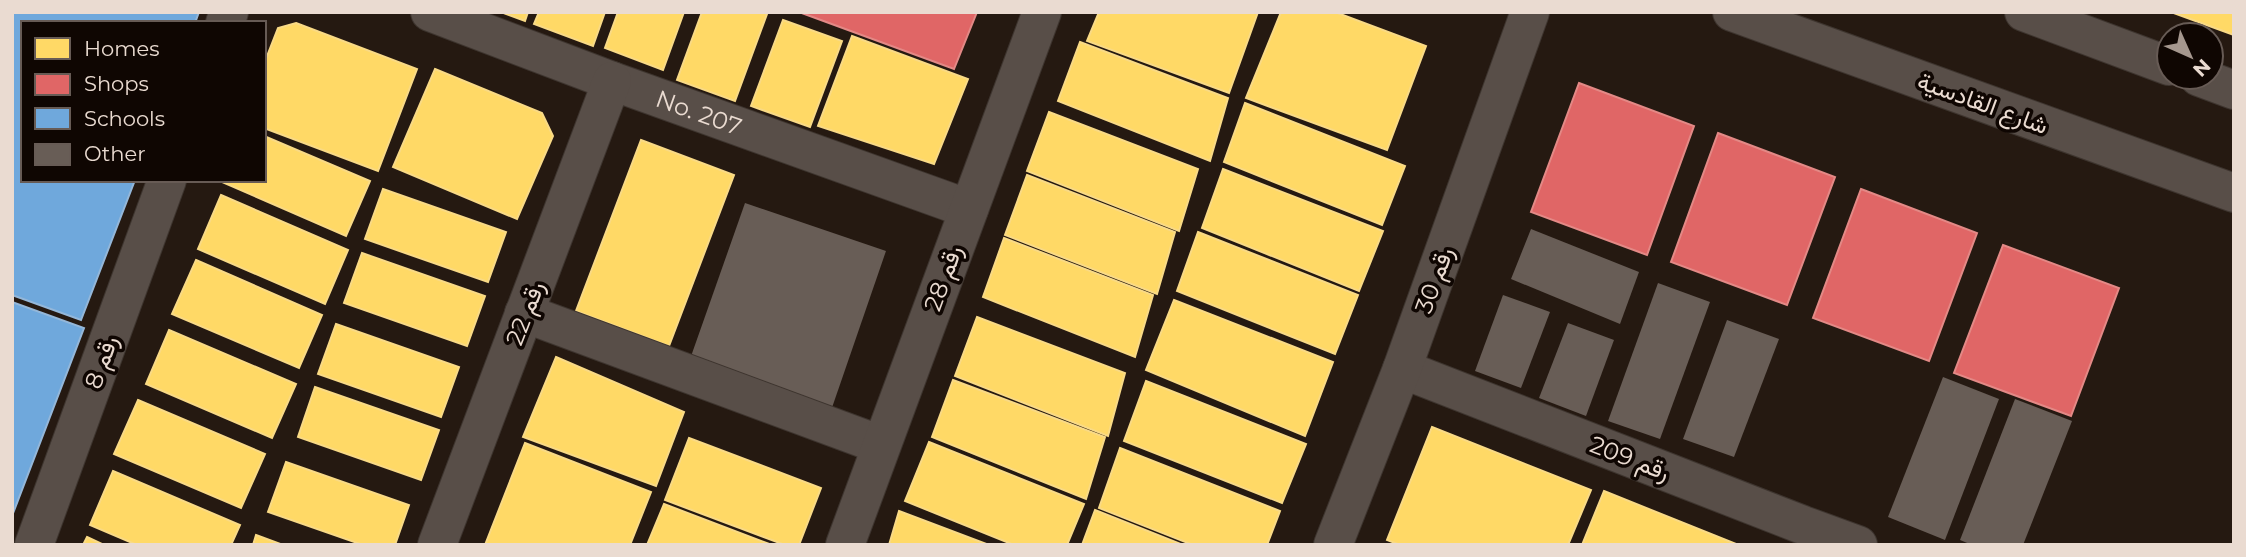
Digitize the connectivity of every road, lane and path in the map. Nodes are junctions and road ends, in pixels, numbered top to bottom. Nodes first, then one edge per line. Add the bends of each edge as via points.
1 (430, 12) edge
2 (1042, 12) edge
3 (1530, 12) edge
4 (1732, 12) edge
5 (2024, 12) edge
6 (2155, 61) edge
7 (612, 81) junction
8 (166, 182) edge
9 (2234, 193) edge
10 (968, 209) junction
11 (524, 313) junction
12 (1402, 369) junction
13 (881, 445) junction
14 (1799, 535) edge
15 (34, 545) edge
16 (437, 545) edge
17 (845, 545) edge
18 (1333, 545) edge
19 (1858, 545) edge

1 - 7 street, No. 207
2 - 10 street, رقم 28
3 - 12 street, رقم 30
4 - 9 street, شارع القادسية
5 - 6 street
7 - 10 street, No. 207
7 - 11 street, رقم 22
8 - 15 street, رقم 8
10 - 13 street, رقم 28
11 - 13 street
11 - 16 street, رقم 22
12 - 14 street, رقم 209
12 - 18 street, رقم 30
13 - 17 street, رقم 28
14 - 19 street, رقم 209

